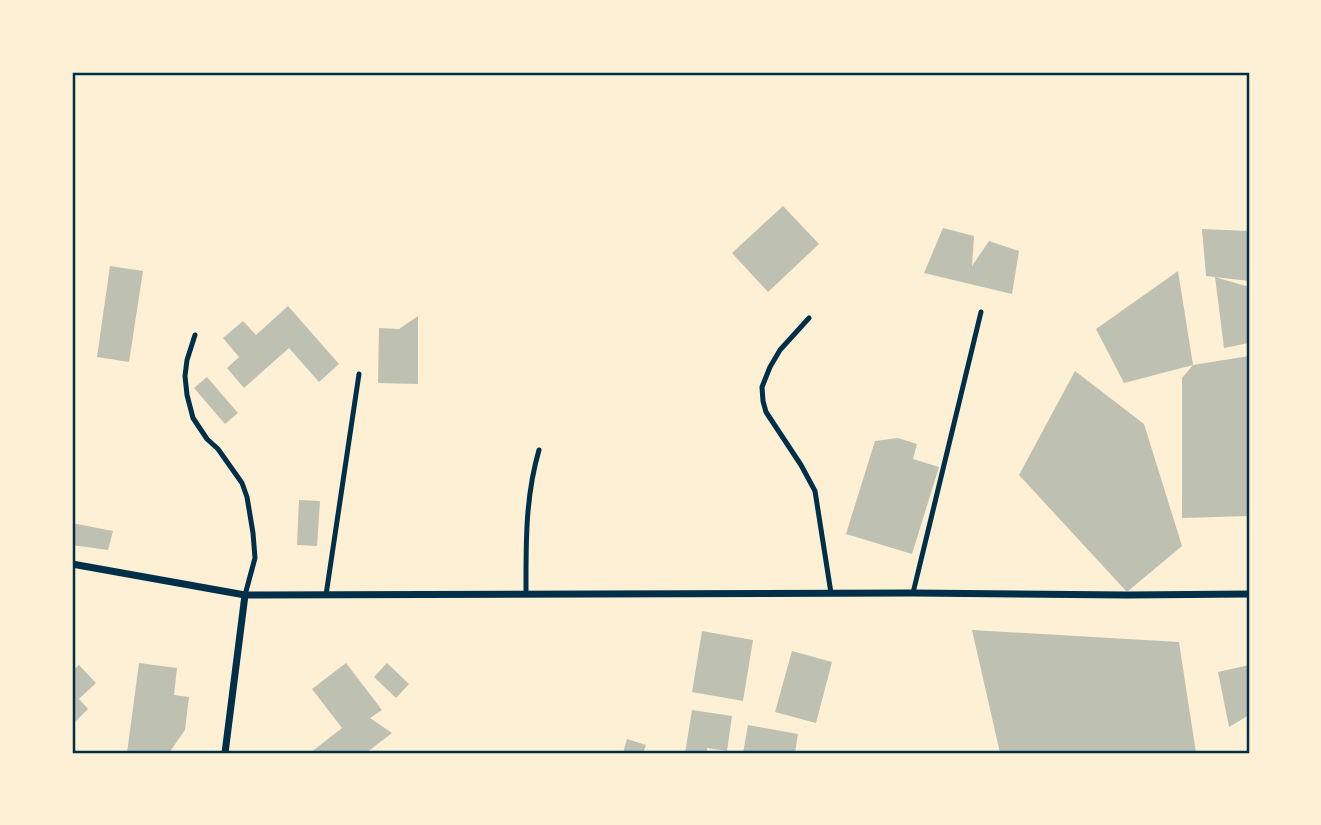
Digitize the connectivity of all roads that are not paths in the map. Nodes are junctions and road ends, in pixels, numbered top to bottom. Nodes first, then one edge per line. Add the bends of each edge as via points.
1 (981, 312) dead end
2 (809, 318) dead end
3 (195, 335) dead end
4 (359, 374) dead end
5 (539, 450) dead end
6 (72, 565) edge
7 (831, 593) junction
8 (913, 593) junction
9 (326, 594) junction
10 (526, 594) junction
11 (1249, 594) edge
12 (245, 595) junction
13 (225, 753) edge

1 - 8 lane
2 - 7 lane via 779,350 762,387 763,401 815,491
3 - 12 lane via 185,376 193,418 242,483 247,497 255,558
4 - 9 lane
5 - 10 lane via 528,502
6 - 12 street
7 - 8 street
7 - 10 street
8 - 11 street
9 - 10 street
9 - 12 street
12 - 13 street

